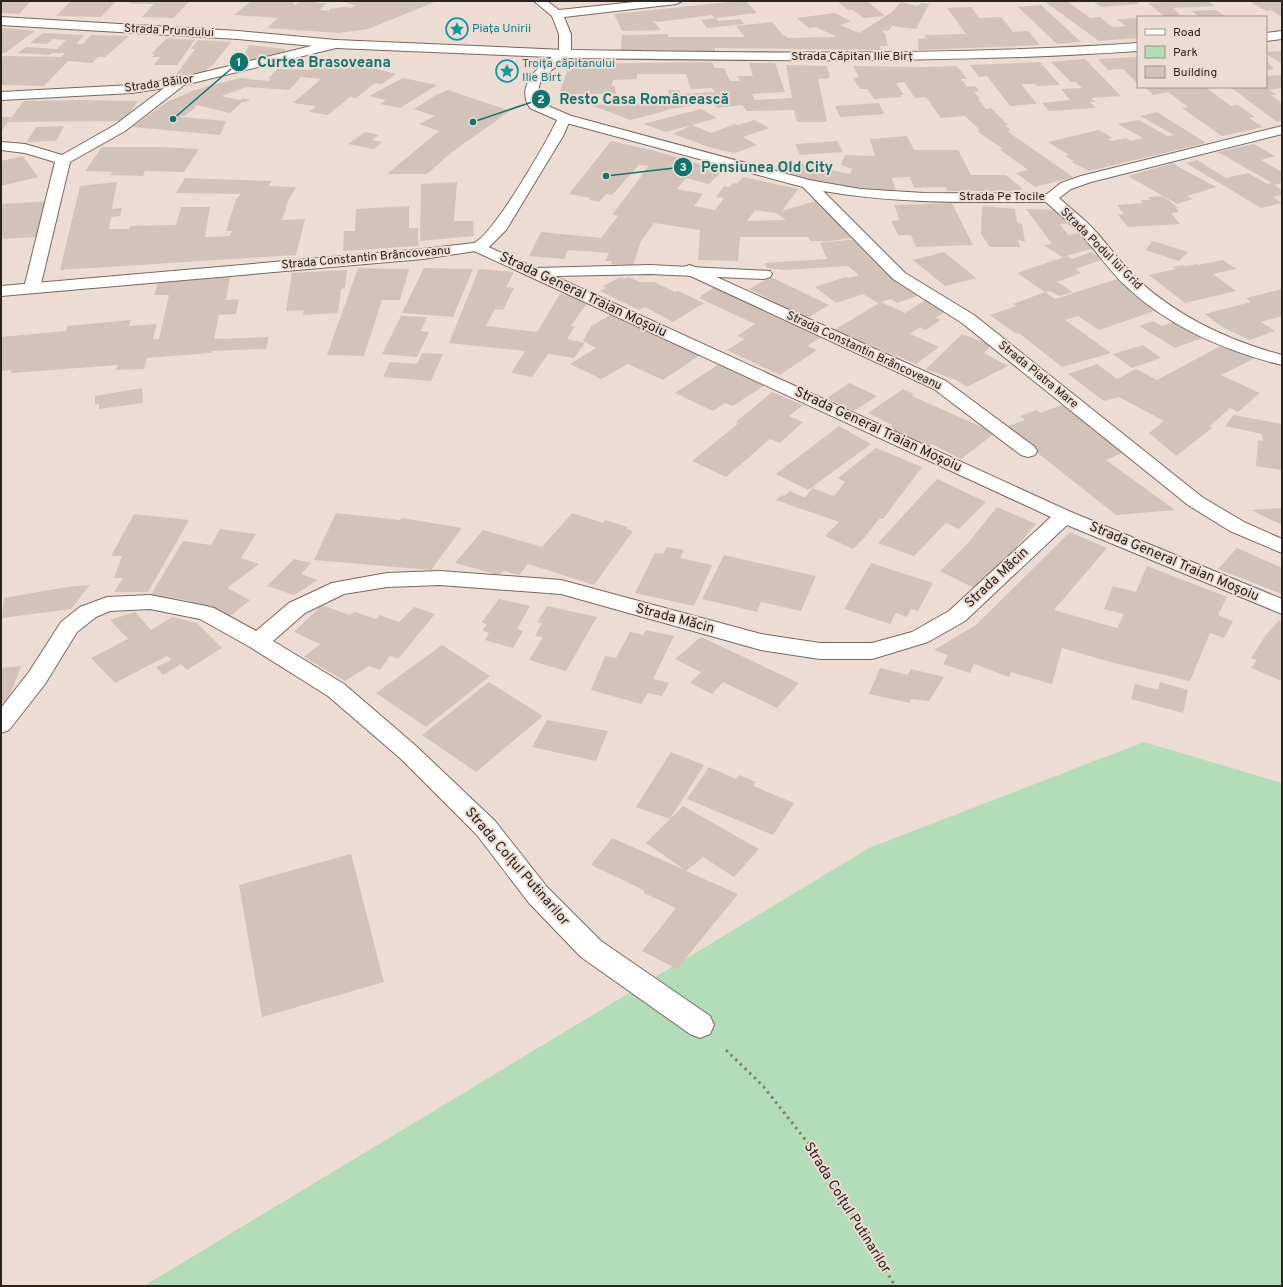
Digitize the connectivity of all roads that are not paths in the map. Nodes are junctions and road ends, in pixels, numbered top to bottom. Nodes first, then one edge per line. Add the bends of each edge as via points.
1 (540, 1) edge
2 (668, 1) edge
3 (557, 14) junction
4 (1, 21) edge
5 (1281, 36) edge
6 (1267, 37) edge
7 (336, 44) junction
8 (1137, 47) edge
9 (565, 54) junction
10 (180, 82) junction
11 (1, 96) edge
12 (564, 118) junction
13 (1282, 130) edge
14 (1, 146) edge
15 (63, 160) junction
16 (808, 184) junction
17 (1050, 198) junction
18 (477, 246) junction
19 (690, 270) junction
20 (535, 273) junction
21 (764, 274) dead end
22 (32, 288) junction
23 (1, 291) edge
24 (1282, 360) edge
25 (1028, 451) dead end
26 (1064, 516) junction
27 (1282, 546) edge
28 (1282, 607) edge
29 (258, 642) junction
30 (1, 724) edge
31 (700, 1025) road end

1 - 3 street
2 - 3 street
3 - 9 street via 565,34
4 - 7 street, Strada Prundului via 246,35
5 - 6 street
7 - 9 street
7 - 10 street, Strada Băilor
8 - 9 street, Strada Căpitan Ilie Birț via 929,58
9 - 12 street via 542,71 532,90 535,105
10 - 11 street, Strada Băilor via 111,90
10 - 15 street via 120,128
12 - 16 street
12 - 18 street, Strada Constantin Brâncoveanu via 556,136 498,230 484,244
13 - 17 street, Strada Pe Tocile via 1086,179 1066,186
14 - 15 street via 35,150
15 - 22 street
16 - 17 street, Strada Pe Tocile via 860,193 924,197
16 - 27 street, Strada Piatra Mare via 899,276 968,319 1195,501 1222,520
17 - 24 street, Strada Podul lui Grid via 1092,236 1112,263 1135,285 1164,307 1203,331 1253,353
18 - 20 street, Strada General Traian Moșoiu
18 - 22 street, Strada Constantin Brâncoveanu via 423,254
19 - 20 street, Strada Constantin Brâncoveanu via 582,270
19 - 21 street, Strada Constantin Brâncoveanu
19 - 25 street, Strada Constantin Brâncoveanu via 940,385
20 - 26 street, Strada General Traian Moșoiu
22 - 23 street, Strada Constantin Brâncoveanu
26 - 28 street, Strada General Traian Moșoiu
26 - 29 street, Strada Măcin via 957,616 920,637 872,651 820,651 761,642 561,587 440,578 387,580 339,588 297,608
29 - 30 street, Strada Colțul Putinarilor via 206,614 150,602 107,604 88,612 70,628 37,678
29 - 31 street, Strada Colțul Putinarilor via 336,690 408,752 486,828 538,894 591,949

